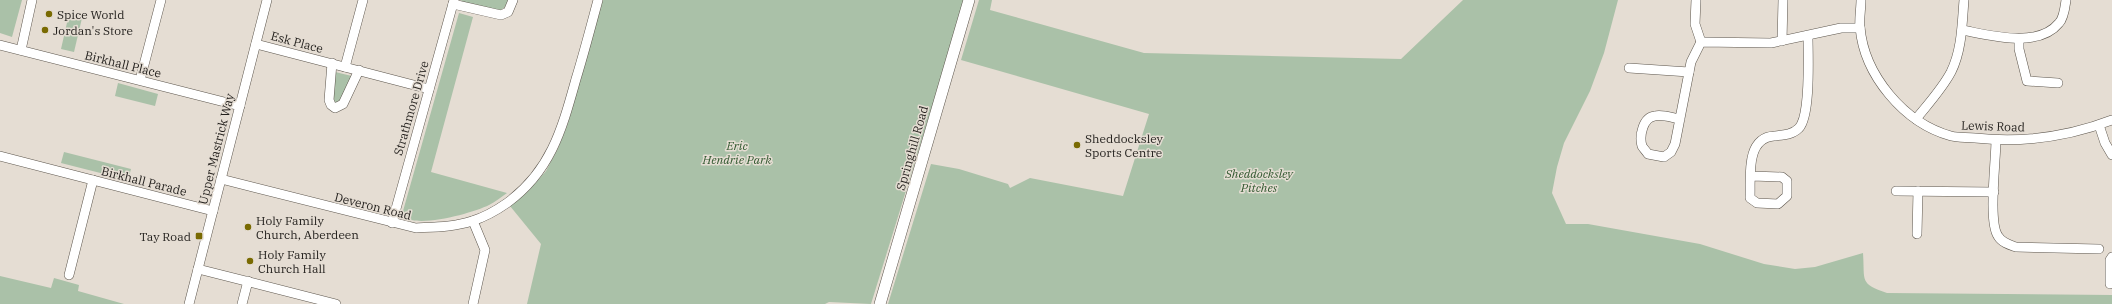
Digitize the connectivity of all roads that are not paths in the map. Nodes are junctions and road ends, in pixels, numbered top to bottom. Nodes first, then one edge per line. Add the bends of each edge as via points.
1 (32, 0) edge
2 (161, 0) edge
3 (267, 0) edge
4 (363, 0) edge
5 (513, 0) edge
6 (598, 0) edge
7 (969, 0) edge
8 (1696, 0) edge
9 (1783, 0) edge
10 (1861, 0) edge
11 (1964, 0) edge
12 (2066, 0) edge
13 (454, 2) edge
14 (1860, 28) junction
15 (1962, 30) junction
16 (1808, 36) junction
17 (2019, 39) junction
18 (1782, 41) junction
19 (1701, 42) junction
20 (0, 44) edge
21 (256, 44) junction
22 (21, 50) junction
23 (332, 64) junction
24 (345, 67) junction
25 (1629, 68) dead end
26 (359, 70) junction
27 (1689, 72) junction
28 (140, 80) junction
29 (2058, 83) dead end
30 (429, 89) junction
31 (240, 106) junction
32 (1680, 119) junction
33 (1916, 119) junction
34 (2112, 120) edge
35 (2099, 125) junction
36 (1996, 140) junction
37 (2112, 155) edge
38 (0, 156) edge
39 (1752, 176) junction
40 (221, 179) junction
41 (93, 180) junction
42 (1896, 191) dead end
43 (1918, 191) junction
44 (1994, 192) junction
45 (213, 211) junction
46 (473, 221) junction
47 (392, 223) junction
48 (1917, 234) dead end
49 (2099, 250) dead end
50 (2112, 257) edge
51 (198, 269) junction
52 (69, 275) dead end
53 (248, 281) junction
54 (2110, 284) dead end
55 (189, 304) edge
56 (242, 304) edge
57 (336, 304) edge
58 (473, 304) edge
59 (880, 304) edge

1 - 22 street
2 - 28 street
3 - 21 street, Upper Mastrick Way
4 - 24 street
5 - 13 street via 508,12 501,15
6 - 46 street, Deveron Road via 564,122 542,168 518,194 496,210
7 - 59 street, Springhill Road
8 - 19 street via 1694,24
9 - 18 street
10 - 14 street, Lewis Road
11 - 15 street
12 - 17 street via 2060,23 2051,31
13 - 30 street, Strathmore Drive
14 - 16 street via 1841,28
14 - 33 street, Lewis Road via 1868,61 1884,88
15 - 17 street
15 - 33 street via 1950,73
16 - 18 street
16 - 39 street via 1805,116 1800,127 1790,134 1770,136 1762,141 1753,153
17 - 29 street via 2027,81
18 - 19 street
19 - 27 street
20 - 22 street, Birkhall Place
21 - 23 street, Esk Place
21 - 31 street, Upper Mastrick Way
22 - 28 street, Birkhall Place
23 - 24 street, Esk Place
23 - 26 street, Esk Place via 329,100 335,108 343,104
24 - 26 street, Esk Place
25 - 27 street
26 - 30 street, Esk Place
27 - 32 street
28 - 31 street, Birkhall Place
30 - 47 street, Strathmore Drive
31 - 40 street, Upper Mastrick Way
32 - 32 street via 1671,152 1664,157 1648,154 1642,146 1644,124 1648,119 1654,116
33 - 36 street, Lewis Road via 1951,136
34 - 35 street, Lewis Road
35 - 36 street, Lewis Road via 2049,138
35 - 37 street
36 - 44 street
38 - 41 street, Birkhall Parade
39 - 39 street via 1782,177 1787,181 1787,196 1778,204 1753,201 1750,198
40 - 45 street, Upper Mastrick Way
40 - 47 street, Deveron Road
41 - 45 street, Birkhall Parade
41 - 52 street, Birkhall Parade
42 - 43 street
43 - 44 street
43 - 48 street
44 - 49 street via 1995,230 1998,238 2006,244 2016,247
45 - 51 street, Upper Mastrick Way
46 - 47 street, Deveron Road via 446,227 416,228
46 - 58 street via 485,250
50 - 54 street
51 - 53 street
51 - 55 street, Upper Mastrick Way
53 - 56 street
53 - 57 street

